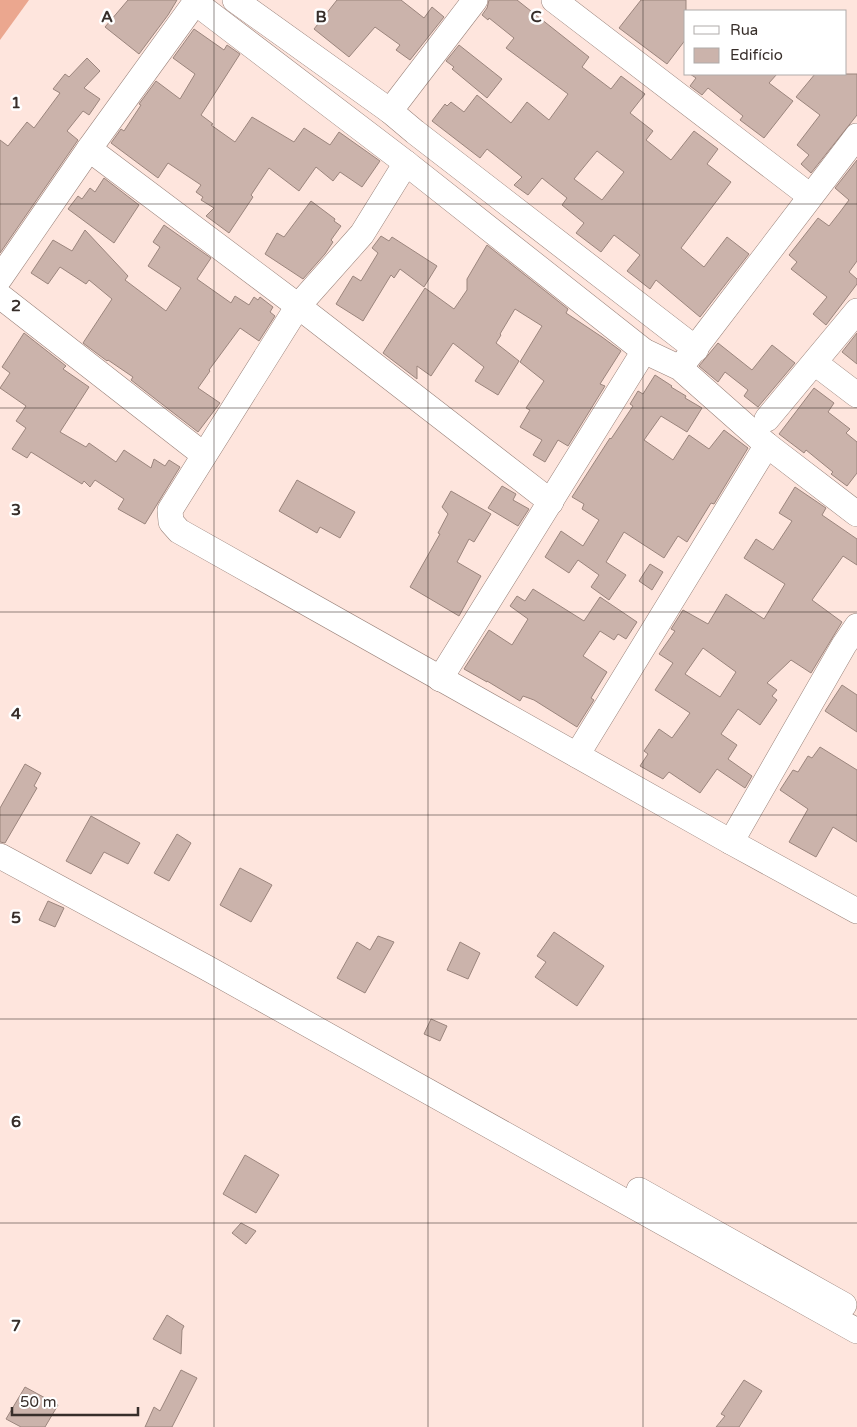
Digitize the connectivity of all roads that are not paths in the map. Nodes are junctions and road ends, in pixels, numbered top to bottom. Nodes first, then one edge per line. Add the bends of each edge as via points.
1 (235, 0) edge
2 (475, 0) edge
3 (554, 0) edge
4 (196, 1) edge
5 (390, 111) junction
6 (857, 136) edge
7 (89, 149) junction
8 (406, 163) junction
9 (810, 196) junction
10 (0, 278) edge
11 (0, 296) edge
12 (298, 306) junction
13 (857, 311) edge
14 (696, 349) junction
15 (644, 351) junction
16 (815, 363) junction
17 (680, 368) junction
18 (857, 395) edge
19 (767, 419) dead end
20 (767, 446) junction
21 (204, 455) junction
22 (551, 502) junction
23 (857, 514) edge
24 (857, 626) edge
25 (440, 679) junction
26 (577, 755) junction
27 (730, 842) junction
28 (0, 856) edge
29 (857, 911) edge
30 (160, 925) dead end
31 (857, 1312) edge
32 (857, 1331) edge

1 - 5 street
2 - 5 street
3 - 9 street
4 - 7 street
4 - 8 street
5 - 14 street
6 - 9 street
7 - 10 street
7 - 12 street
8 - 12 street via 362,234
8 - 15 street
9 - 14 street
11 - 21 street
12 - 21 street
12 - 22 street
13 - 16 street
14 - 17 street
15 - 17 street
15 - 22 street
16 - 18 street
16 - 19 street
17 - 20 street
20 - 23 street
20 - 26 street
21 - 25 street via 170,510 171,522 179,531
22 - 25 street
24 - 27 street
25 - 26 street
26 - 27 street
27 - 29 street
28 - 32 street
30 - 31 street via 396,1061 643,1192

